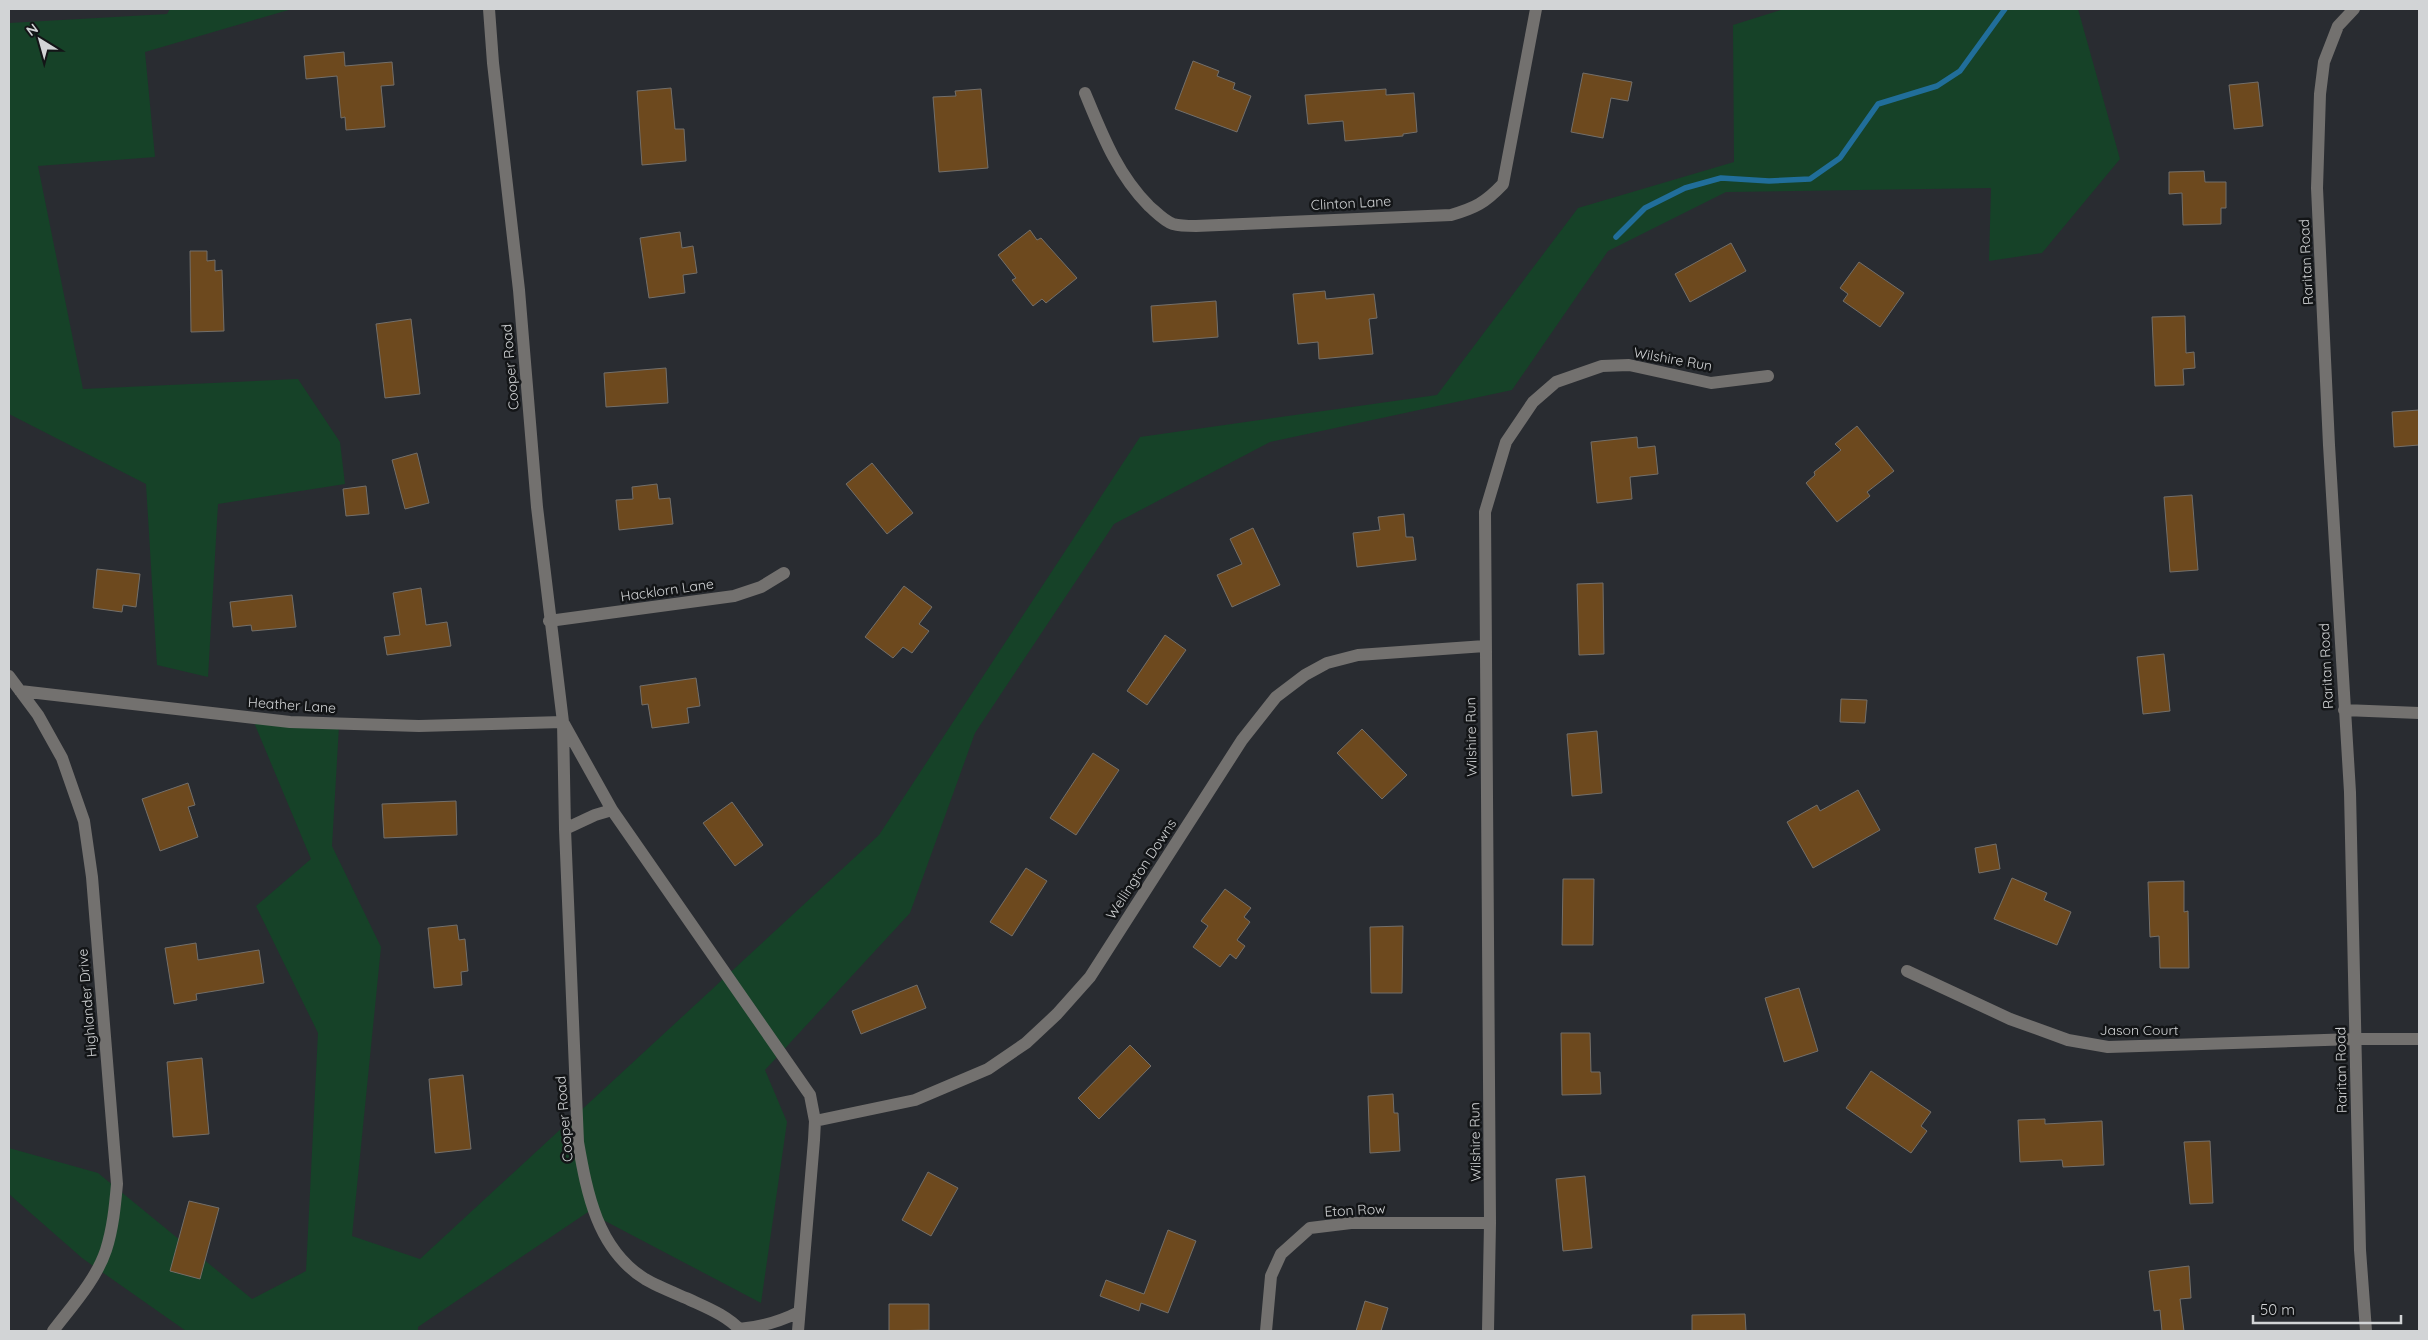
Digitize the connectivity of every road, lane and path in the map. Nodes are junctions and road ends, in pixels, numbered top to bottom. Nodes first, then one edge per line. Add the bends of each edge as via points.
1 (489, 9) edge
2 (1536, 9) edge
3 (2354, 9) edge
4 (1085, 93) dead end
5 (1768, 376) dead end
6 (784, 573) dead end
7 (550, 621) junction
8 (1485, 646) junction
9 (9, 676) edge
10 (20, 691) junction
11 (2344, 710) junction
12 (2419, 713) edge
13 (563, 722) junction
14 (612, 810) junction
15 (565, 829) junction
16 (1907, 970) dead end
17 (2355, 1039) junction
18 (2419, 1039) edge
19 (815, 1121) junction
20 (1490, 1223) junction
21 (799, 1312) junction
22 (740, 1330) edge
23 (53, 1331) edge
24 (798, 1331) edge
25 (1266, 1331) edge
26 (1488, 1331) edge
27 (2366, 1331) edge

1 - 7 street, Cooper Road
2 - 4 street, Clinton Lane via 1503,184 1489,199 1471,210 1451,215 1196,226 1172,224 1144,201 1118,167
3 - 11 street, Raritan Road via 2338,26 2324,62 2317,188
5 - 8 street, Wilshire Run via 1711,383 1629,365 1602,366 1556,382 1533,402 1506,442 1485,512
6 - 7 street, Hacklorn Lane via 761,587 734,596
7 - 13 street, Cooper Road
8 - 19 street, Wellington Downs via 1358,655 1326,663 1306,675 1276,698 1242,740 1090,977 1026,1043 988,1069 924,1097
8 - 20 street, Wilshire Run
9 - 10 street, Highlander Drive
10 - 13 street, Heather Lane via 290,722 419,726
10 - 23 street, Highlander Drive via 38,715 62,758 84,821 92,877 117,1184 113,1224 106,1251 91,1280
11 - 12 street
11 - 17 street, Raritan Road via 2350,792
13 - 14 street, Cooper Road
13 - 15 street, Cooper Road
14 - 15 street
14 - 19 street, Cooper Road via 799,1077 810,1095
15 - 22 street, Cooper Road via 578,1142 586,1188 597,1221 621,1260 644,1278 726,1317
16 - 17 street, Jason Court via 2010,1019 2068,1040 2108,1047
17 - 18 street, Jason Court
17 - 27 street, Raritan Road via 2360,1250
19 - 21 street, Cooper Road
20 - 25 street, Eton Row via 1351,1223 1310,1228 1281,1254 1271,1276
20 - 26 street, Wilshire Run
21 - 22 street, Cooper Road via 762,1327
21 - 24 street, Cooper Road

